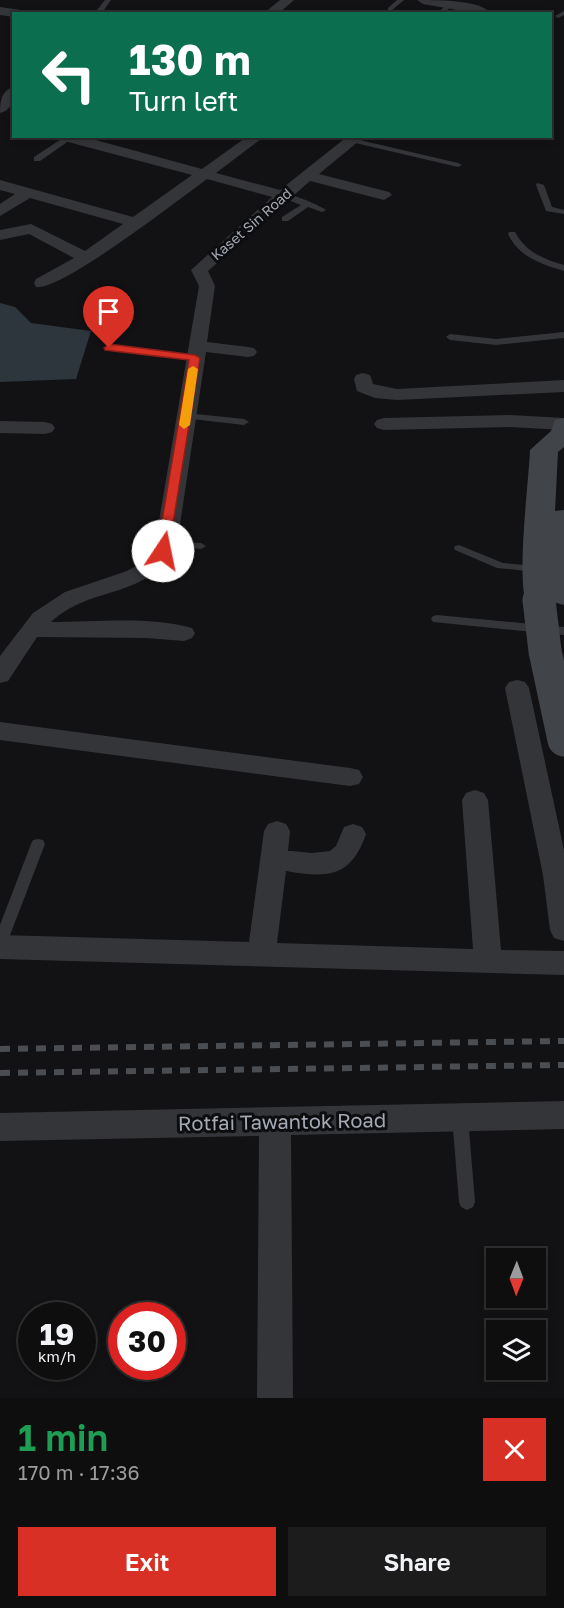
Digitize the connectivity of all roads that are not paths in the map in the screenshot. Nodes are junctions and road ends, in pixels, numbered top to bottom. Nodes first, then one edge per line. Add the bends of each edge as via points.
1 (108, 0) edge
2 (288, 0) edge
3 (401, 0) edge
4 (423, 0) edge
5 (450, 5) junction
6 (390, 9) dead end
7 (481, 10) dead end
8 (99, 12) edge
9 (272, 12) edge
10 (441, 12) edge
11 (12, 95) edge
12 (1, 118) edge
13 (65, 138) edge
14 (70, 138) edge
15 (255, 138) edge
16 (356, 138) edge
17 (37, 159) dead end
18 (458, 165) dead end
19 (204, 175) junction
20 (308, 176) junction
21 (540, 185) dead end
22 (10, 191) edge
23 (284, 195) junction
24 (384, 195) dead end
25 (308, 204) junction
26 (322, 210) dead end
27 (0, 211) edge
28 (564, 212) edge
29 (285, 219) dead end
30 (0, 221) edge
31 (136, 223) junction
32 (17, 231) junction
33 (512, 234) dead end
34 (0, 235) edge
35 (36, 248) dead end
36 (86, 258) junction
37 (564, 268) edge
38 (42, 283) dead end
39 (564, 335) edge
40 (450, 337) dead end
41 (109, 348) dead end
42 (196, 352) junction
43 (248, 352) dead end
44 (363, 379) dead end
45 (564, 386) edge
46 (186, 416) junction
47 (244, 422) dead end
48 (384, 424) dead end
49 (564, 425) edge
50 (0, 427) edge
51 (45, 428) dead end
52 (564, 433) edge
53 (166, 544) junction
54 (201, 546) dead end
55 (459, 548) dead end
56 (538, 569) junction
57 (552, 614) edge
58 (437, 619) dead end
59 (33, 628) junction
60 (184, 633) dead end
61 (0, 675) edge
62 (517, 688) dead end
63 (0, 731) edge
64 (564, 740) edge
65 (350, 777) dead end
66 (475, 800) dead end
67 (278, 831) dead end
68 (353, 834) dead end
69 (38, 844) dead end
70 (274, 859) junction
71 (564, 930) edge
72 (0, 943) edge
73 (0, 947) edge
74 (262, 955) junction
75 (488, 961) junction
76 (564, 963) edge
77 (564, 1115) edge
78 (460, 1117) junction
79 (275, 1121) junction
80 (0, 1126) edge
81 (466, 1202) dead end
82 (275, 1398) edge

1 - 8 lane
2 - 9 street
3 - 6 lane
4 - 5 street
5 - 7 street
5 - 10 lane
11 - 12 street
13 - 17 lane
14 - 19 street
15 - 19 street
16 - 18 lane
16 - 20 street, Kaset Sin Road
19 - 23 street
19 - 31 street
20 - 23 street, Kaset Sin Road
20 - 24 street
21 - 28 lane via 549,209
22 - 27 street
22 - 31 street
23 - 25 lane
23 - 42 street, Kaset Sin Road via 199,270 207,286
25 - 26 lane
25 - 29 lane
30 - 32 street
31 - 36 street
32 - 34 street
32 - 35 street
32 - 36 street via 37,231
33 - 37 lane via 521,249
36 - 38 street
39 - 40 lane via 496,342
41 - 42 lane
42 - 43 street
42 - 46 street, Kaset Sin Road
44 - 45 street via 367,391 396,394
46 - 47 lane
46 - 53 street, Kaset Sin Road
48 - 49 street via 510,421
49 - 52 street
50 - 51 street
52 - 56 street via 544,450
52 - 57 street via 561,570
53 - 54 lane
53 - 59 street via 158,559 132,578 81,592 57,605
55 - 56 lane via 501,566
56 - 57 street
57 - 58 lane
57 - 64 street, bridge
59 - 60 street
59 - 61 street
62 - 71 street
63 - 65 street
66 - 75 street
67 - 70 street
68 - 70 street via 346,853 336,859 314,863
69 - 72 lane
70 - 74 street
73 - 74 street
74 - 75 street
75 - 76 street
77 - 78 street, Rotfai Tawantok Road
78 - 79 street, Rotfai Tawantok Road
78 - 81 lane
79 - 80 street, Rotfai Tawantok Road
79 - 82 street

